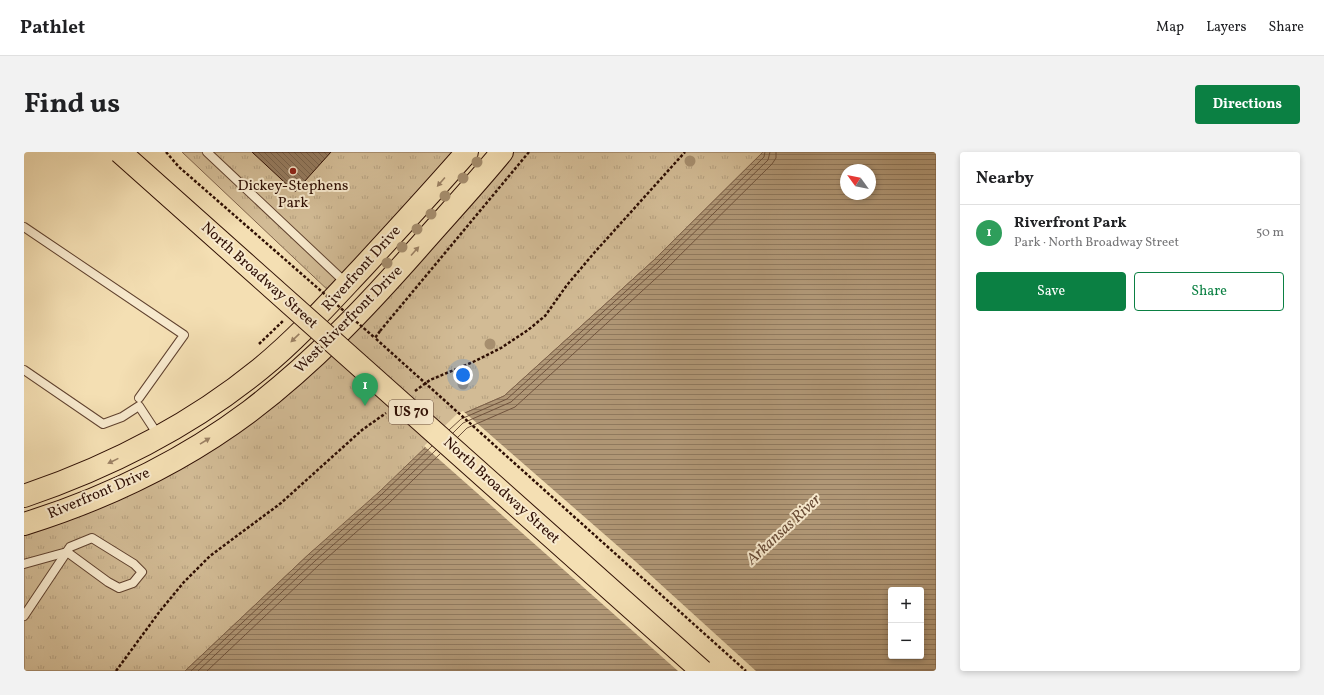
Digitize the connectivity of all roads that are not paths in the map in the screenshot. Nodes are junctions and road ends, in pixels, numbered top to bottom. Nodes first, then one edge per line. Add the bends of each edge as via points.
1 (120, 152) edge
2 (207, 152) edge
3 (467, 152) edge
4 (502, 152) edge
5 (24, 227) edge
6 (347, 284) junction
7 (24, 370) edge
8 (139, 398) dead end
9 (154, 440) junction
10 (172, 461) joint
11 (24, 496) edge
12 (24, 524) edge
13 (67, 552) junction
14 (24, 564) edge
15 (24, 616) edge
16 (702, 671) edge

1 - 16 main road, North Broadway Street / US 70, bridge
2 - 6 lane
3 -> 6 main road, Riverfront Drive
10 -> 4 main road, West Riverfront Drive via 244,415 299,371 383,288
5 - 8 lane via 184,334
6 -> 9 main road, Riverfront Drive via 322,312 261,368 210,405
7 - 9 lane via 104,424 140,406
9 -> 11 main road via 103,466
10 - 12 main road, Riverfront Drive via 122,487
13 - 13 lane via 70,547 92,538 134,564 142,572 133,583 119,588
13 - 14 lane
13 - 15 lane

